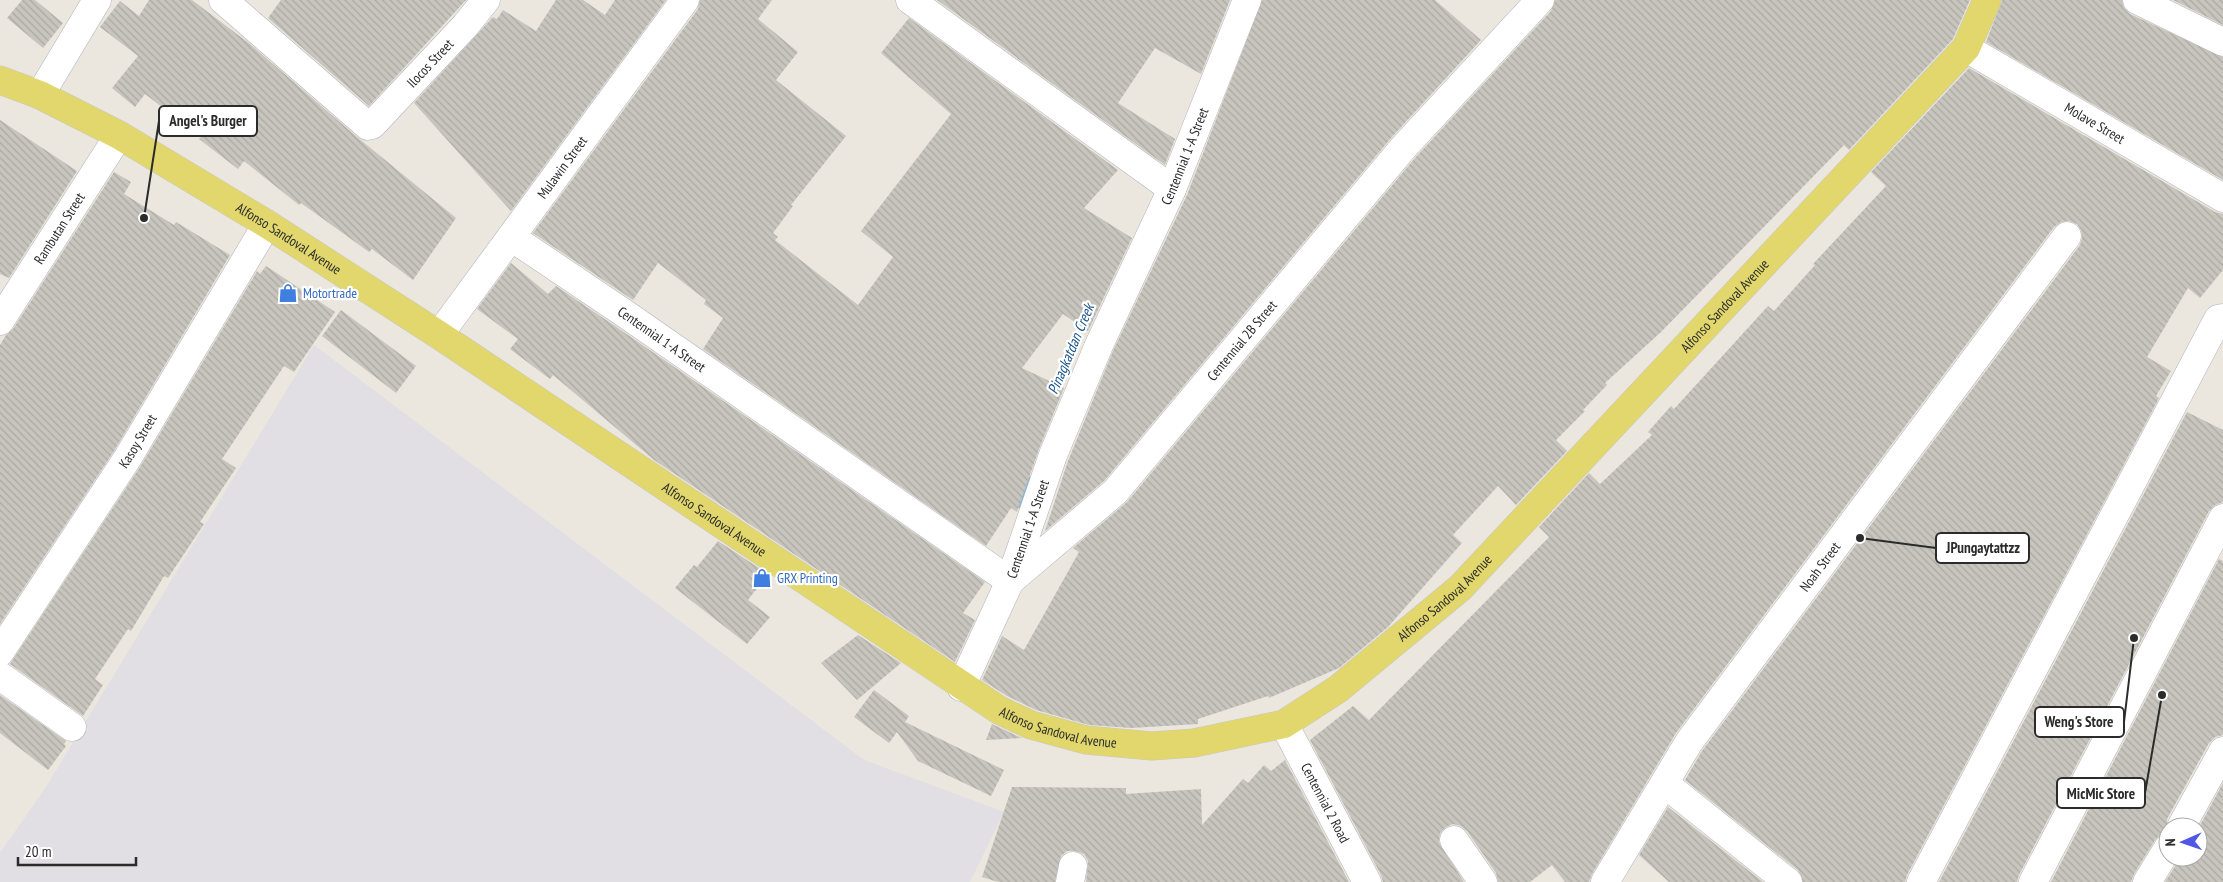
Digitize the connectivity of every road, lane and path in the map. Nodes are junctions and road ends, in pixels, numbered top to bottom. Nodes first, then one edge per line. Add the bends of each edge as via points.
1 (98, 0) edge
2 (486, 0) edge
3 (685, 0) edge
4 (910, 0) edge
5 (1247, 0) edge
6 (1540, 0) edge
7 (1987, 0) edge
8 (2137, 0) edge
9 (239, 5) edge
10 (2223, 42) edge
11 (1966, 48) junction
12 (0, 80) edge
13 (40, 95) junction
14 (119, 135) junction
15 (1172, 190) junction
16 (2223, 198) edge
17 (267, 224) junction
18 (2067, 236) dead end
19 (511, 237) junction
20 (2223, 318) edge
21 (0, 322) edge
22 (439, 335) junction
23 (2223, 518) edge
24 (1010, 581) junction
25 (0, 652) edge
26 (0, 676) edge
27 (961, 687) junction
28 (1284, 724) junction
29 (72, 727) dead end
30 (2223, 751) edge
31 (1665, 784) junction
32 (2187, 817) edge
33 (1454, 840) dead end
34 (2158, 864) edge
35 (1617, 876) edge
36 (1367, 882) edge
37 (1482, 882) edge
38 (1788, 882) edge
39 (1921, 882) edge
40 (2032, 882) edge
41 (2147, 882) edge

1 - 13 street
2 - 9 street, Ilocos Street via 372,125 365,125
3 - 19 street, Mulawin Street
4 - 15 street
5 - 15 street, Centennial 1-A Street
6 - 24 street, Centennial 2B Street via 1404,148 1115,492
7 - 11 main road, Alfonso Sandoval Avenue
8 - 10 street
11 - 16 street, Molave Street
11 - 28 main road, Alfonso Sandoval Avenue via 1460,588 1338,689
12 - 13 main road, Alfonso Sandoval Avenue
13 - 14 main road, Alfonso Sandoval Avenue
14 - 17 main road, Alfonso Sandoval Avenue
14 - 21 street, Rambutan Street
15 - 24 street, Centennial 1-A Street via 1099,345 1053,455
17 - 22 main road, Alfonso Sandoval Avenue
17 - 25 street, Kasoy Street via 127,459
18 - 31 street, Noah Street via 1688,742
19 - 22 street, Mulawin Street
19 - 24 street, Centennial 1-A Street
20 - 39 street via 2218,319
22 - 27 main road, Alfonso Sandoval Avenue
23 - 40 street
24 - 27 street, Centennial 2B Street
26 - 29 street
27 - 28 main road, Alfonso Sandoval Avenue via 1031,725 1086,740 1152,746 1186,744
28 - 36 street, Centennial 2 Road
30 - 32 street
31 - 35 street, Noah Street
31 - 38 street
33 - 37 street
34 - 41 street

